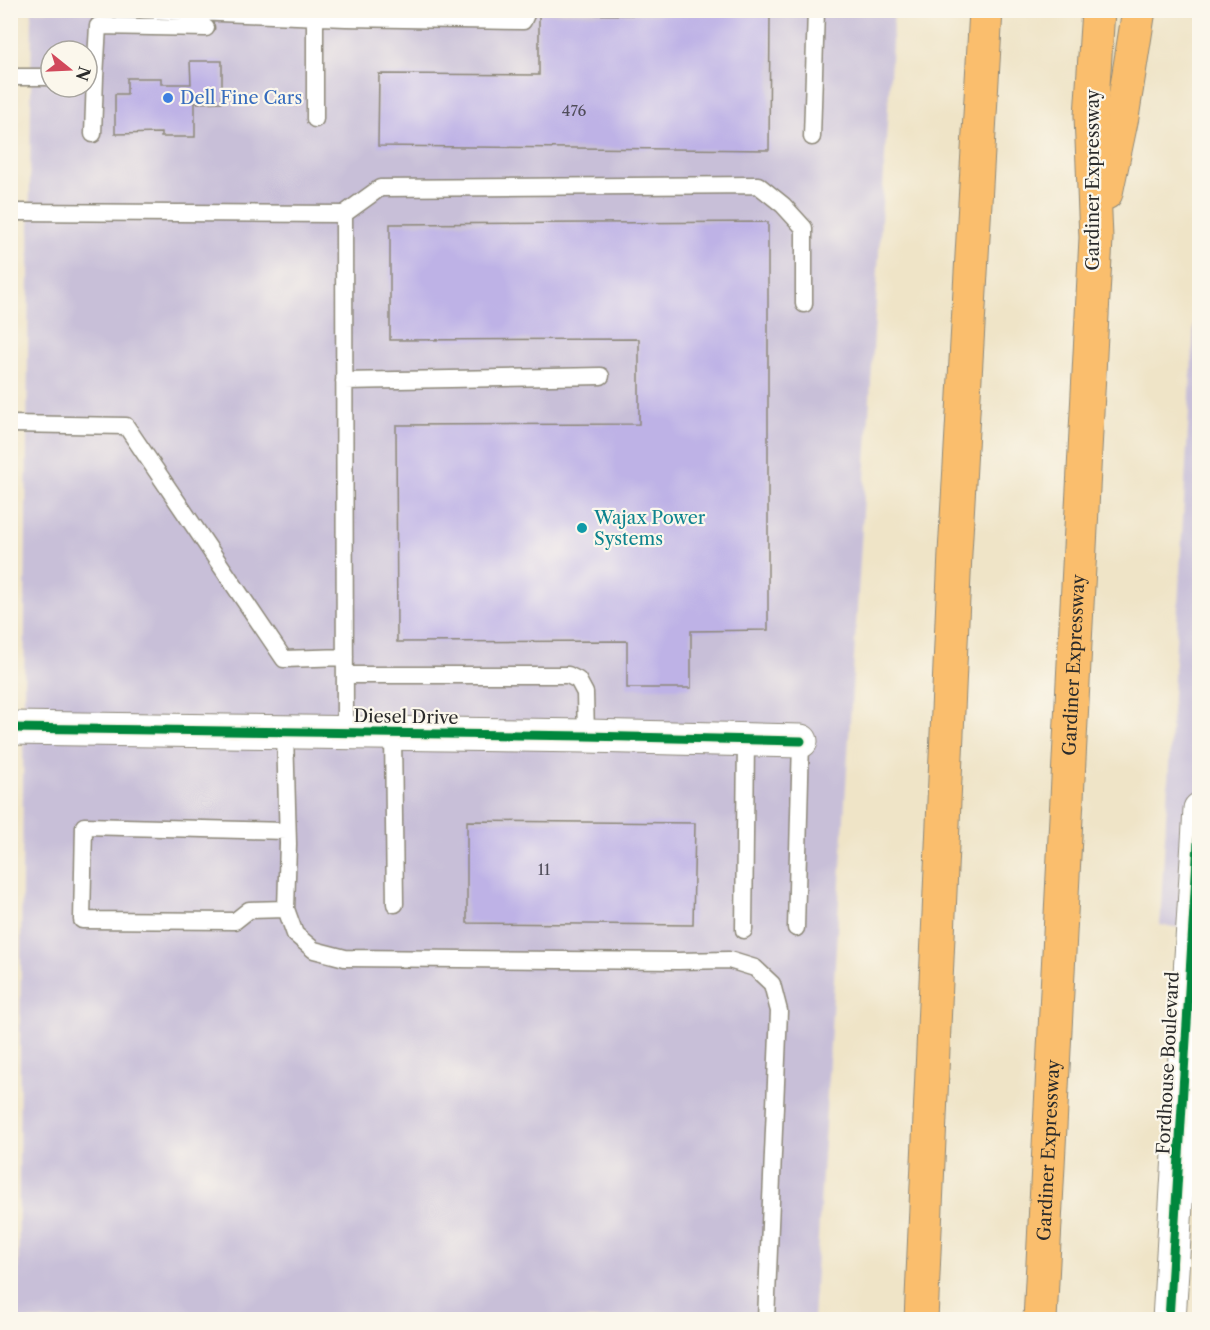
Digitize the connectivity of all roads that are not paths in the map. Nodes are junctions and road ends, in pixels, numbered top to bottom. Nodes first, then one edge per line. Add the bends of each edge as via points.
1 (144, 10) edge
2 (528, 10) edge
3 (816, 10) edge
4 (986, 10) edge
5 (1098, 10) edge
6 (1139, 10) edge
7 (315, 17) junction
8 (206, 28) dead end
9 (96, 39) edge
10 (10, 77) edge
11 (39, 77) edge
12 (92, 99) edge
13 (315, 119) dead end
14 (93, 134) dead end
15 (812, 137) dead end
16 (10, 212) edge
17 (344, 214) junction
18 (1096, 238) junction
19 (804, 304) dead end
20 (601, 376) dead end
21 (344, 381) junction
22 (10, 424) edge
23 (345, 657) junction
24 (345, 675) junction
25 (10, 728) edge
26 (285, 732) junction
27 (345, 733) junction
28 (393, 733) junction
29 (586, 736) junction
30 (746, 740) junction
31 (801, 741) joint
32 (1200, 809) edge
33 (287, 831) junction
34 (395, 904) dead end
35 (286, 909) junction
36 (796, 928) dead end
37 (744, 930) dead end
38 (766, 1320) edge
39 (921, 1320) edge
40 (1040, 1320) edge
41 (1169, 1320) edge

1 - 7 lane
2 - 7 lane via 523,21
3 - 15 lane
4 - 39 highway via 954,565
5 - 18 highway, Gardiner Expressway via 1091,116
6 - 18 highway via 1122,117
7 - 13 lane
8 - 9 lane via 98,26
10 - 11 lane
12 - 14 lane
16 - 17 lane
17 - 19 lane via 380,188 758,185 804,228
17 - 21 lane
18 - 40 highway, Gardiner Expressway
20 - 21 lane
21 - 23 lane
22 - 23 lane via 126,426 284,659
23 - 24 lane
24 - 27 lane
24 - 29 lane via 568,675 578,680 585,693
25 - 26 street, Diesel Drive
26 - 27 street, Diesel Drive
26 - 33 lane
27 - 28 street, Diesel Drive
28 - 29 street, Diesel Drive
28 - 34 lane
29 - 30 street, Diesel Drive
30 - 31 street, Diesel Drive
30 - 37 lane
31 - 36 lane
32 - 41 street, Fordhouse Boulevard
33 - 35 lane
33 - 35 lane via 84,826 82,920 235,921 249,910
35 - 38 lane via 295,934 314,950 345,958 729,960 755,968 772,984 778,1011

